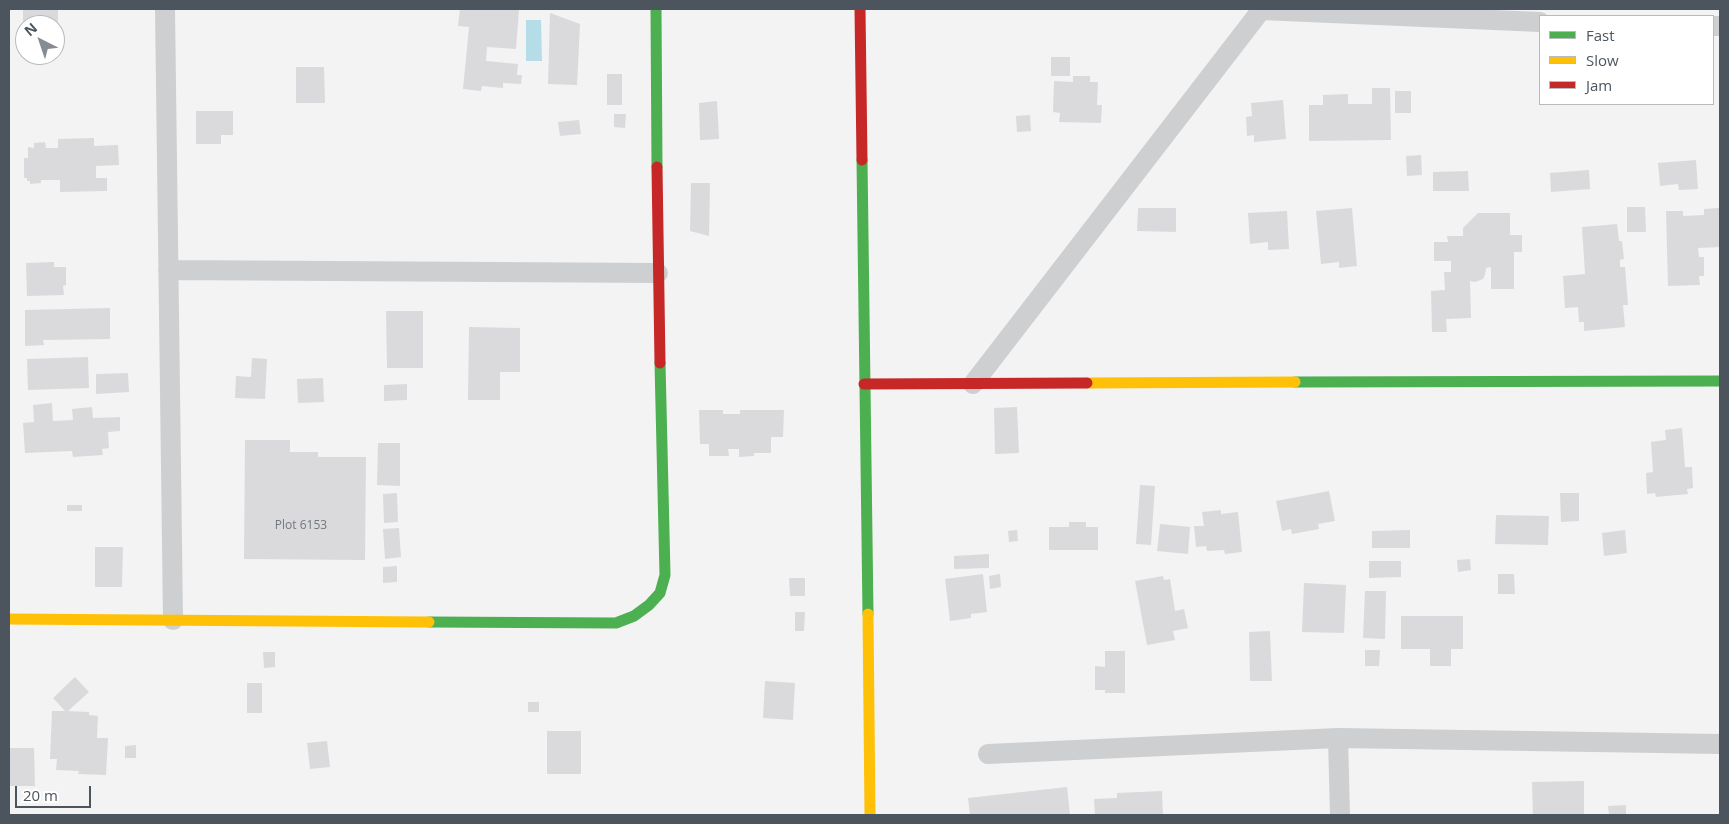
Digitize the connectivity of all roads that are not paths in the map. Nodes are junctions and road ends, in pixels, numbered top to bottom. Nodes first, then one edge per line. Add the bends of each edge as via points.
1 (165, 9) edge
2 (656, 9) edge
3 (860, 9) edge
4 (1261, 10) edge
5 (1514, 15) edge
6 (1539, 22) edge
7 (168, 270) junction
8 (658, 273) junction
9 (1720, 381) edge
10 (864, 384) junction
11 (973, 384) junction
12 (9, 619) edge
13 (173, 620) junction
14 (1338, 738) junction
15 (1720, 744) edge
16 (988, 754) dead end
17 (870, 815) edge
18 (1340, 815) edge

1 - 7 street
2 - 8 street
3 - 10 street
4 - 5 street
4 - 11 street
5 - 6 street
7 - 8 street
7 - 13 street
8 - 13 street via 665,575 660,593 650,605 616,623
9 - 11 street
10 - 11 street
10 - 17 street
12 - 13 street
14 - 15 street
14 - 16 street
14 - 18 street

